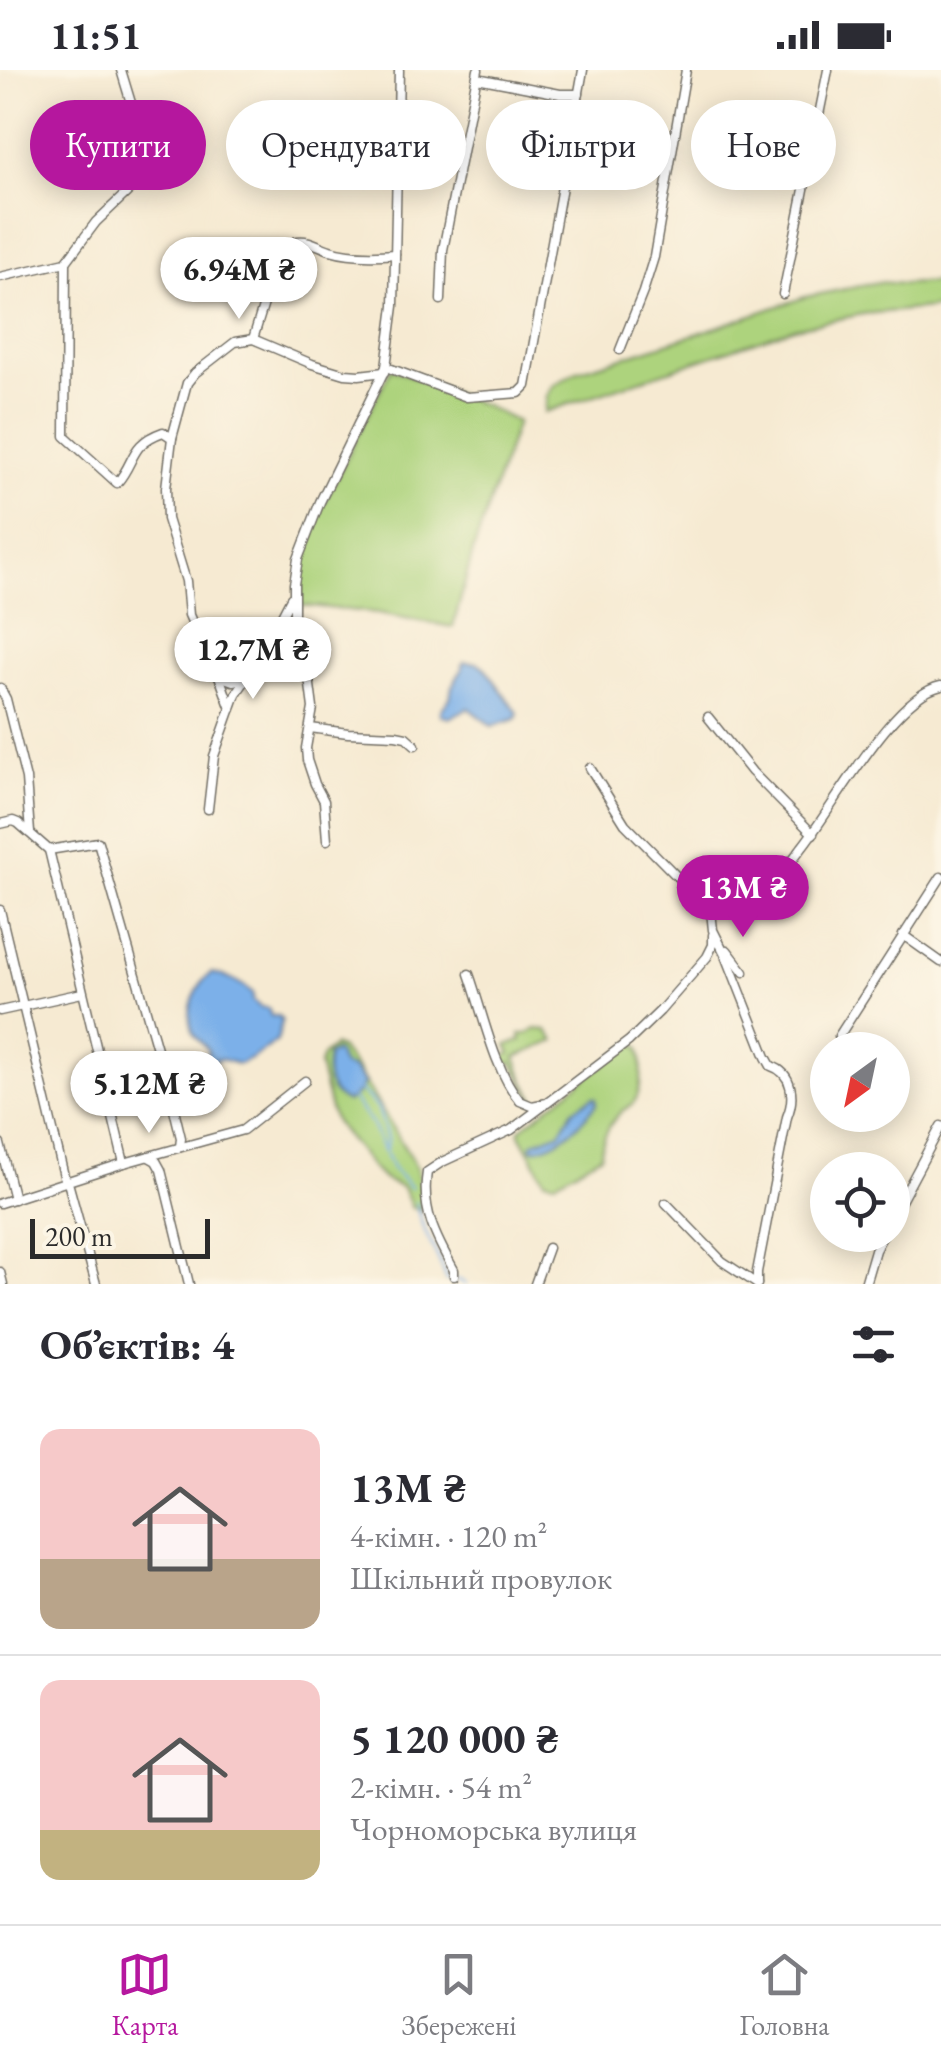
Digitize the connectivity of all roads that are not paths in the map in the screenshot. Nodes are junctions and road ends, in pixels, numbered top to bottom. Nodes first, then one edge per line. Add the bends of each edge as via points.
1 (121, 70) edge
2 (399, 70) edge
3 (584, 70) edge
4 (686, 70) edge
5 (828, 70) edge
6 (477, 74) edge
7 (579, 94) junction
8 (395, 254) junction
9 (66, 262) junction
10 (0, 278) edge
11 (783, 294) dead end
12 (441, 300) dead end
13 (253, 339) junction
14 (620, 350) dead end
15 (385, 370) junction
16 (172, 438) junction
17 (294, 594) junction
18 (219, 676) junction
19 (246, 678) junction
20 (941, 686) edge
21 (0, 688) edge
22 (231, 709) junction
23 (708, 717) dead end
24 (310, 728) junction
25 (414, 745) dead end
26 (590, 768) dead end
27 (208, 810) dead end
28 (0, 824) edge
29 (30, 833) junction
30 (813, 834) junction
31 (327, 840) dead end
32 (48, 850) junction
33 (941, 877) edge
34 (0, 910) edge
35 (711, 911) junction
36 (713, 930) junction
37 (904, 935) junction
38 (941, 962) edge
39 (744, 972) dead end
40 (469, 974) dead end
41 (82, 992) junction
42 (22, 1006) junction
43 (0, 1011) edge
44 (842, 1032) edge
45 (304, 1081) dead end
46 (547, 1103) junction
47 (941, 1126) edge
48 (0, 1144) edge
49 (180, 1147) junction
50 (146, 1157) junction
51 (124, 1163) junction
52 (66, 1180) junction
53 (910, 1184) edge
54 (14, 1198) junction
55 (0, 1203) edge
56 (666, 1203) dead end
57 (548, 1248) dead end
58 (875, 1252) edge
59 (0, 1272) edge
60 (454, 1276) dead end
61 (3, 1284) edge
62 (96, 1284) edge
63 (188, 1284) edge
64 (535, 1284) edge
65 (757, 1284) edge
66 (865, 1284) edge

1 - 9 street via 142,173
2 - 8 street
3 - 7 street
4 - 14 street via 654,256
5 - 11 street
6 - 7 street
6 - 12 street via 443,250
7 - 15 street via 526,386 467,397
8 - 13 street via 355,254 297,241 268,275
8 - 15 street
9 - 10 street
9 - 16 street via 65,436 117,483 142,443 163,432
13 - 15 street via 346,374
13 - 16 street via 235,342 188,383
15 - 17 street via 305,536
16 - 18 street via 167,520 190,614
17 - 19 street
17 - 24 street via 313,708
18 - 19 street
18 - 22 street
19 - 22 street
20 - 30 street via 919,695 892,722
21 - 29 street via 26,779
22 - 27 street via 214,756
23 - 30 street
24 - 25 street via 396,735
24 - 31 street via 307,760 324,801
26 - 35 street via 625,824
28 - 29 street via 13,822
29 - 32 street
30 - 35 street via 773,880
32 - 41 street
32 - 49 street via 98,842
33 - 37 street
34 - 42 street
35 - 36 street
36 - 39 street
36 - 46 street via 707,957 660,1011
36 - 65 street via 766,1057 786,1074 792,1098
37 - 38 street
37 - 44 street
40 - 46 street via 512,1091 520,1102
41 - 42 street
41 - 51 street
42 - 43 street
42 - 52 street
45 - 49 street via 243,1130
46 - 60 street via 511,1130 428,1172 429,1221
47 - 53 street
48 - 54 street
49 - 50 street
50 - 51 street
50 - 63 street via 161,1170
51 - 52 street
52 - 54 street
52 - 62 street
54 - 55 street
56 - 65 street via 722,1260
57 - 64 street
58 - 66 street
59 - 61 street

